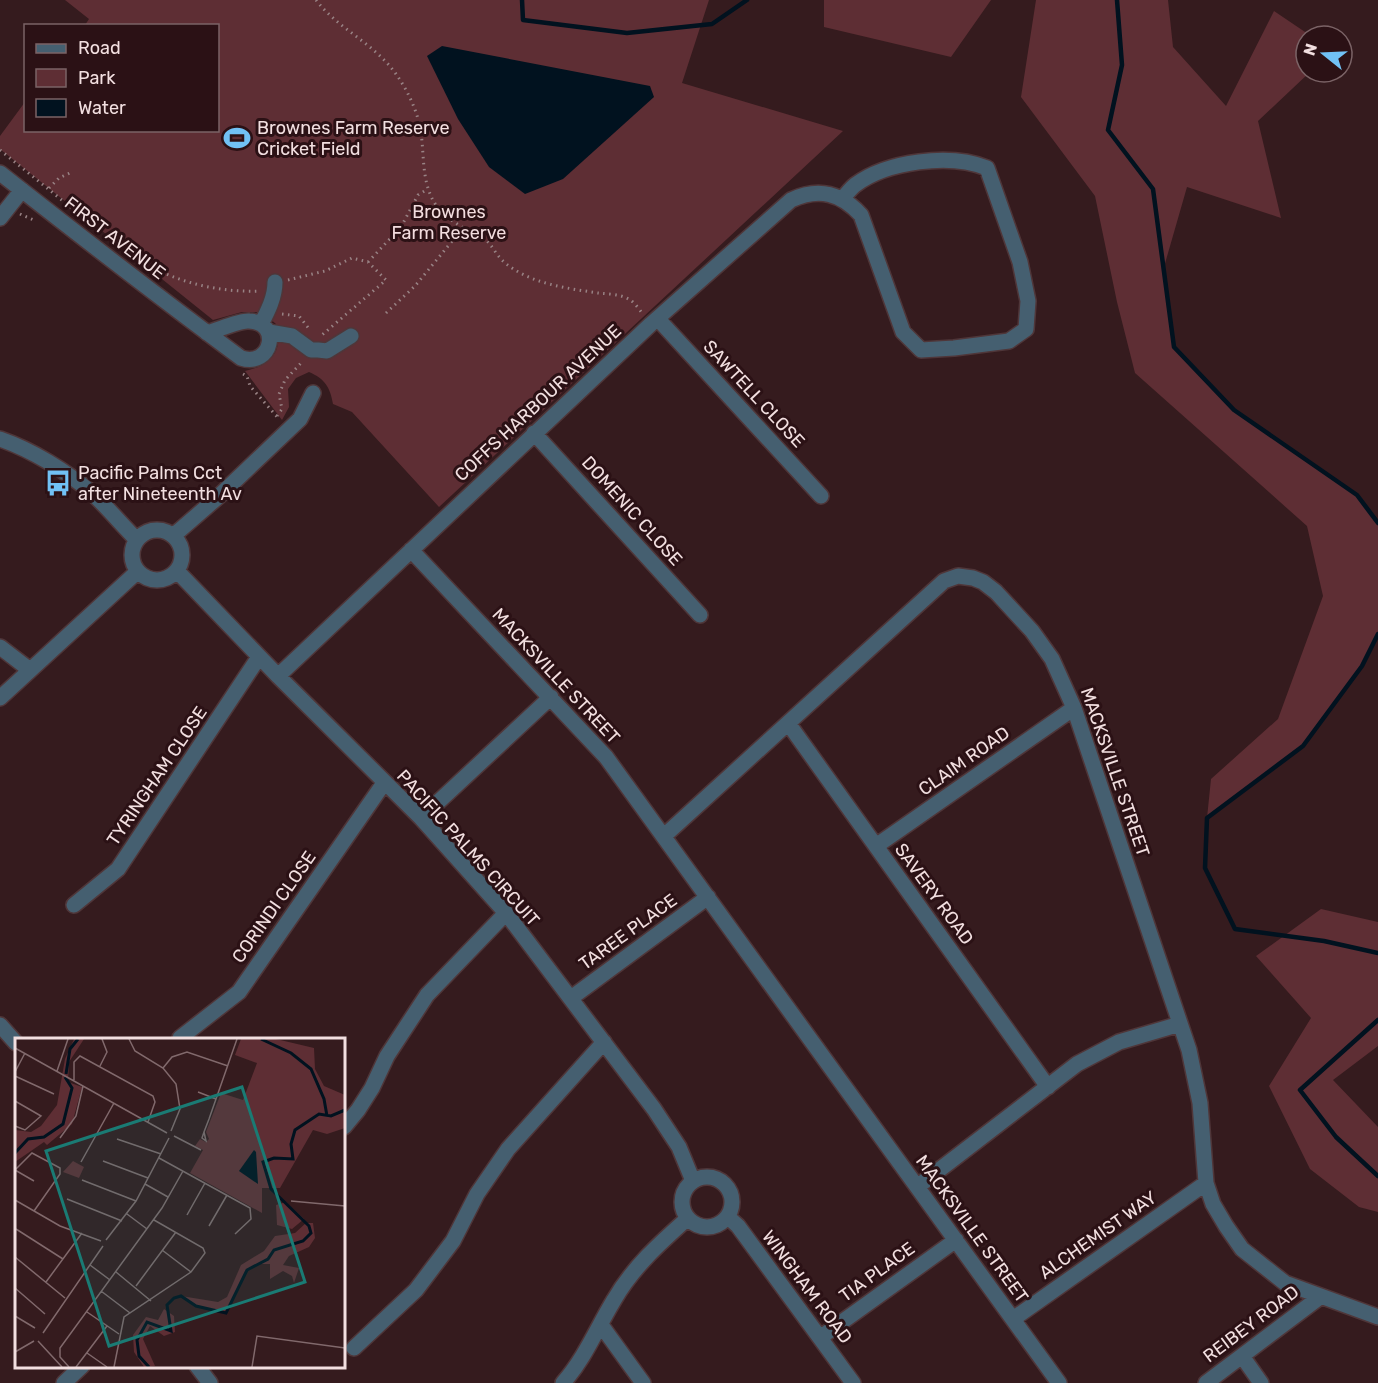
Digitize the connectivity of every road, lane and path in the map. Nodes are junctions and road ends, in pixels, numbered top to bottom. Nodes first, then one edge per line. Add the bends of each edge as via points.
1 (316, 0) edge
2 (0, 150) edge
3 (72, 172) dead end
4 (0, 174) edge
5 (49, 188) junction
6 (428, 189) junction
7 (22, 190) junction
8 (842, 199) junction
9 (0, 218) edge
10 (89, 222) dead end
11 (463, 228) junction
12 (129, 254) dead end
13 (368, 262) junction
14 (275, 286) junction
15 (269, 309) junction
16 (386, 313) dead end
17 (651, 316) junction
18 (265, 328) junction
19 (311, 332) dead end
20 (207, 333) junction
21 (351, 336) dead end
22 (317, 339) dead end
23 (307, 356) dead end
24 (313, 393) dead end
25 (277, 416) dead end
26 (534, 433) junction
27 (0, 439) edge
28 (821, 496) dead end
29 (173, 536) junction
30 (137, 540) junction
31 (411, 550) junction
32 (177, 571) junction
33 (137, 572) junction
34 (700, 615) dead end
35 (0, 646) edge
36 (259, 657) junction
37 (30, 670) junction
38 (278, 676) junction
39 (551, 697) junction
40 (0, 698) edge
41 (1074, 708) junction
42 (788, 723) junction
43 (384, 783) junction
44 (420, 819) junction
45 (664, 836) junction
46 (876, 846) junction
47 (708, 897) junction
48 (74, 905) dead end
49 (506, 913) junction
50 (571, 998) junction
51 (1180, 1024) junction
52 (0, 1025) edge
53 (180, 1038) dead end
54 (15, 1042) edge
55 (603, 1042) junction
56 (1048, 1087) junction
57 (345, 1126) edge
58 (693, 1181) junction
59 (1206, 1183) junction
60 (917, 1187) junction
61 (728, 1217) junction
62 (688, 1218) junction
63 (956, 1240) junction
64 (1320, 1296) junction
65 (1378, 1317) edge
66 (1012, 1319) junction
67 (601, 1325) junction
68 (821, 1336) junction
69 (354, 1348) dead end
70 (1242, 1356) junction
71 (80, 1368) edge
72 (199, 1368) edge
73 (64, 1383) edge
74 (210, 1383) edge
75 (563, 1383) edge
76 (643, 1383) edge
77 (853, 1383) edge
78 (1059, 1383) edge
79 (1206, 1383) edge
80 (1261, 1383) edge

1 - 6 path via 334,20 379,54 406,91 421,132
2 - 5 path
3 - 5 path
4 - 7 street, FIRST AVENUE
5 - 10 path
6 - 11 path via 440,209
6 - 13 path via 418,195 401,227
7 - 9 street
7 - 20 street, FIRST AVENUE
8 - 8 street via 861,215 903,332 921,350 1009,341 1026,328 1028,301 1020,262 987,168 937,160 889,168 855,185
8 - 17 street, COFFS HARBOUR AVENUE via 806,193 791,200
11 - 16 path via 416,286
11 - 17 path via 485,239 499,258 517,271 560,287 630,300
12 - 14 path via 165,273 201,285 244,291
13 - 14 path via 352,258 325,272
13 - 22 path via 386,280
14 - 15 street
15 - 18 street
15 - 19 path via 299,316
17 - 26 street, COFFS HARBOUR AVENUE
17 - 28 street, SAWTELL CLOSE
18 - 20 street via 245,320
18 - 20 street, FIRST AVENUE via 267,350 262,356 246,360
18 - 21 street via 292,336 311,350 327,351
23 - 25 path via 285,380 279,394 282,409
24 - 29 street via 300,419
26 - 31 street, COFFS HARBOUR AVENUE
26 - 34 street, DOMENIC CLOSE
27 - 30 street via 34,455 91,492
29 - 30 street via 156,530
29 - 32 street via 182,551
30 - 33 street via 131,557
31 - 38 street, COFFS HARBOUR AVENUE
31 - 39 street, MACKSVILLE STREET
32 - 33 street via 158,581
32 - 36 street, PACIFIC PALMS CIRCUIT
33 - 37 street
35 - 37 street
36 - 38 street, PACIFIC PALMS CIRCUIT
36 - 48 street, TYRINGHAM CLOSE via 118,868
37 - 40 street
38 - 43 street, PACIFIC PALMS CIRCUIT
39 - 44 street
39 - 45 street, MACKSVILLE STREET via 606,758
41 - 42 street, MACKSVILLE STREET via 1052,659 1032,631 983,582 958,576 944,581
41 - 46 street, CLAIM ROAD
41 - 51 street, MACKSVILLE STREET
42 - 45 street, MACKSVILLE STREET
42 - 46 street, SAVERY ROAD
43 - 44 street, PACIFIC PALMS CIRCUIT
43 - 53 street, CORINDI CLOSE via 238,992
44 - 49 street, PACIFIC PALMS CIRCUIT
45 - 47 street, MACKSVILLE STREET
46 - 56 street, SAVERY ROAD
47 - 50 street, TAREE PLACE
47 - 60 street, MACKSVILLE STREET
49 - 50 street, PACIFIC PALMS CIRCUIT
49 - 57 street via 427,995
50 - 55 street, PACIFIC PALMS CIRCUIT
51 - 56 street via 1119,1042 1077,1064
51 - 59 street, MACKSVILLE STREET via 1200,1103
52 - 54 street
55 - 58 street, PACIFIC PALMS CIRCUIT via 679,1147
55 - 69 street via 508,1149 477,1194 453,1241 416,1290
56 - 60 street
58 - 61 street via 712,1177 727,1186 732,1197
58 - 62 street via 682,1196
59 - 64 street, MACKSVILLE STREET via 1213,1204 1242,1249 1285,1283
59 - 66 street, ALCHEMIST WAY
60 - 63 street, MACKSVILLE STREET
61 - 62 street via 708,1227 694,1224
61 - 68 street, WINGHAM ROAD
62 - 67 street via 634,1270
63 - 66 street, MACKSVILLE STREET
63 - 68 street, TIA PLACE
64 - 65 street, MACKSVILLE STREET
64 - 70 street, REIBEY ROAD
66 - 78 street, MACKSVILLE STREET
67 - 75 street
67 - 76 street
68 - 77 street, WINGHAM ROAD
70 - 79 street, REIBEY ROAD
70 - 80 street
71 - 73 street
72 - 74 street

